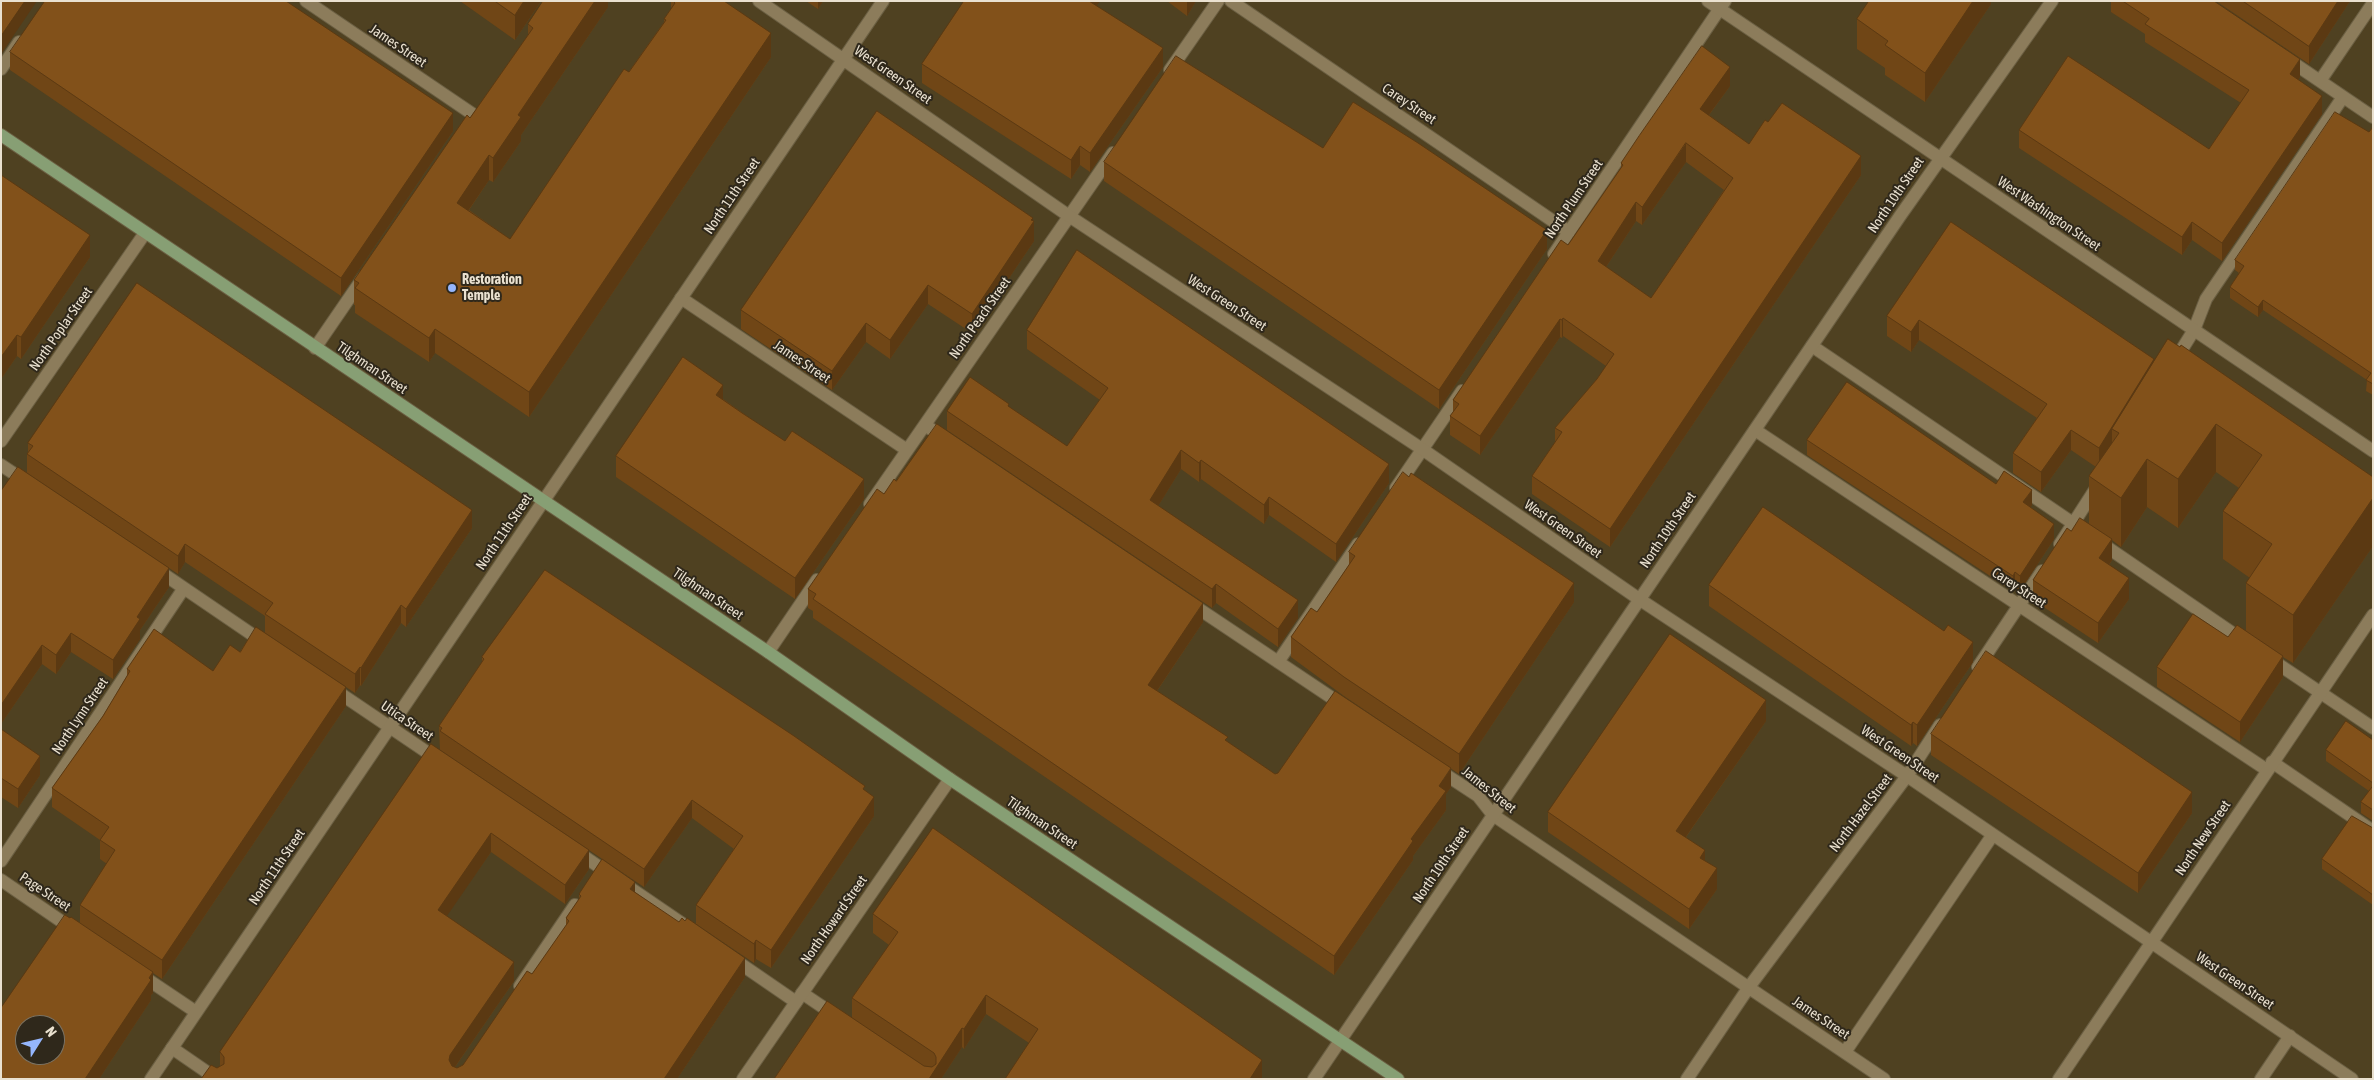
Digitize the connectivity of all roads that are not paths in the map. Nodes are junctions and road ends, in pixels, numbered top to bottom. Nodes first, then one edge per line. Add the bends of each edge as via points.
1 (306, 1) edge
2 (759, 1) edge
3 (883, 1) edge
4 (1218, 1) edge
5 (1231, 1) edge
6 (1708, 1) edge
7 (2052, 1) edge
8 (2373, 3) edge
9 (1723, 5) edge
10 (26, 32) edge
11 (2272, 49) edge
12 (844, 59) junction
13 (1, 69) edge
14 (1162, 81) edge
15 (2320, 81) junction
16 (2343, 97) junction
17 (474, 115) edge
18 (2373, 117) edge
19 (1, 135) edge
20 (1118, 145) edge
21 (1939, 158) junction
22 (1069, 216) junction
23 (1569, 232) junction
24 (145, 233) junction
25 (1548, 264) edge
26 (370, 268) edge
27 (681, 298) junction
28 (2194, 330) junction
29 (1812, 346) junction
30 (315, 348) junction
31 (2168, 372) edge
32 (1471, 377) edge
33 (925, 425) junction
34 (1755, 430) junction
35 (1, 441) edge
36 (958, 447) edge
37 (1422, 449) junction
38 (907, 450) junction
39 (2373, 451) edge
40 (1, 465) edge
41 (2105, 474) edge
42 (41, 492) edge
43 (1389, 499) edge
44 (542, 502) junction
45 (862, 515) edge
46 (2074, 524) junction
47 (1367, 531) edge
48 (144, 561) edge
49 (823, 571) edge
50 (184, 588) junction
51 (1180, 596) edge
52 (1640, 599) junction
53 (2018, 606) junction
54 (2373, 615) edge
55 (274, 649) edge
56 (768, 652) junction
57 (1278, 662) junction
58 (1971, 679) edge
59 (324, 682) edge
60 (2319, 692) junction
61 (1949, 711) edge
62 (1353, 712) edge
63 (390, 727) junction
64 (2373, 728) edge
65 (1428, 762) edge
66 (2270, 766) junction
67 (454, 770) edge
68 (1907, 776) junction
69 (950, 779) junction
70 (1493, 814) junction
71 (2373, 831) edge
72 (1992, 836) junction
73 (568, 846) edge
74 (1, 861) edge
75 (1, 881) edge
76 (584, 892) edge
77 (82, 936) edge
78 (706, 940) edge
79 (2152, 942) junction
80 (723, 952) edge
81 (131, 968) edge
82 (1749, 987) junction
83 (512, 997) edge
84 (799, 997) junction
85 (196, 1012) junction
86 (844, 1022) edge
87 (2290, 1036) junction
88 (1340, 1040) junction
89 (172, 1048) junction
90 (1845, 1052) junction
91 (151, 1079) edge
92 (217, 1079) edge
93 (743, 1079) edge
94 (1314, 1079) edge
95 (1398, 1079) edge
96 (1687, 1079) edge
97 (1884, 1079) edge
98 (2060, 1079) edge
99 (2261, 1079) edge
100 (2352, 1079) edge

1 - 17 street, James Street
2 - 12 street, West Green Street
3 - 12 street, North 11th Street
4 - 14 street
5 - 23 street, Carey Street
6 - 9 street, West Washington Street
7 - 21 street, North 10th Street
8 - 15 street
9 - 21 street, West Washington Street
9 - 23 street, North Plum Street
10 - 13 street
11 - 15 street
12 - 22 street, West Green Street
12 - 27 street, North 11th Street
15 - 16 street
16 - 18 street
16 - 28 street via 2206,299
19 - 24 main road, Tilghman Street
20 - 22 street, North Peach Street
21 - 28 street, West Washington Street
21 - 29 street, North 10th Street
22 - 33 street, North Peach Street
22 - 37 street, West Green Street
23 - 25 street, North Plum Street
24 - 30 main road, Tilghman Street
24 - 35 street, North Poplar Street
26 - 30 street
27 - 38 street, James Street
27 - 44 street, North 11th Street
28 - 31 street
28 - 39 street, West Washington Street
29 - 34 street, North 10th Street
29 - 46 street
30 - 44 main road, Tilghman Street
32 - 37 street
33 - 36 street
33 - 38 street, North Peach Street
34 - 52 street, North 10th Street
34 - 53 street, Carey Street
37 - 43 street
37 - 52 street, West Green Street
38 - 45 street, North Peach Street
40 - 42 street
41 - 46 street
44 - 56 main road, Tilghman Street
44 - 63 street, North 11th Street
46 - 53 street
46 - 60 street
47 - 57 street
48 - 50 street
49 - 56 street
50 - 55 street
50 - 74 street, North Lynn Street
51 - 57 street
52 - 68 street, West Green Street
52 - 70 street, North 10th Street
53 - 58 street
53 - 66 street, Carey Street
54 - 60 street, North New Street
56 - 69 main road, Tilghman Street
57 - 62 street
59 - 63 street, Utica Street
60 - 64 street
60 - 66 street, North New Street
61 - 68 street, North Hazel Street
63 - 67 street, Utica Street
63 - 85 street, North 11th Street
65 - 70 street, James Street via 1478,796
66 - 71 street, Carey Street
66 - 79 street, North New Street
68 - 72 street, West Green Street
68 - 82 street, North Hazel Street
69 - 84 street, North Howard Street
69 - 88 main road, Tilghman Street
70 - 82 street, James Street
70 - 88 street, North 10th Street
72 - 79 street, West Green Street
72 - 90 street
73 - 78 street via 598,871
75 - 77 street, Page Street
76 - 83 street
79 - 87 street, West Green Street
79 - 98 street, North New Street
80 - 84 street
81 - 85 street
82 - 90 street, James Street
82 - 96 street, North Hazel Street
84 - 86 street
84 - 93 street, North Howard Street
85 - 89 street, North 11th Street
87 - 99 street
87 - 100 street, West Green Street
88 - 94 street, North 10th Street
88 - 95 main road, Tilghman Street
89 - 91 street, North 11th Street
89 - 92 street
90 - 97 street, James Street

